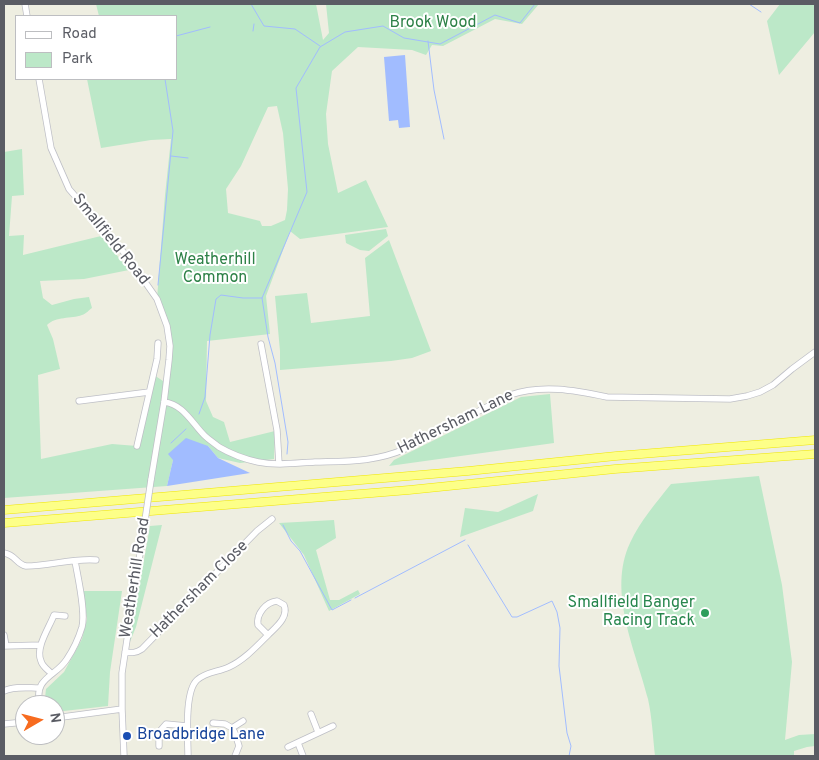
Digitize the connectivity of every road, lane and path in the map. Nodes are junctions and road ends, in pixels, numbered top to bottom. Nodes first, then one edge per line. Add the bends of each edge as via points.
1 (39, 80) edge
2 (158, 343) dead end
3 (261, 344) dead end
4 (815, 352) edge
5 (157, 359) junction
6 (169, 360) junction
7 (149, 392) junction
8 (79, 401) dead end
9 (164, 402) junction
10 (815, 440) edge
11 (137, 446) dead end
12 (815, 454) edge
13 (279, 464) junction
14 (4, 510) edge
15 (272, 519) dead end
16 (4, 523) edge
17 (4, 553) edge
18 (96, 560) dead end
19 (75, 561) junction
20 (65, 616) dead end
21 (4, 635) edge
22 (268, 635) junction
23 (41, 645) junction
24 (5, 646) edge
25 (125, 652) junction
26 (51, 674) junction
27 (39, 688) junction
28 (4, 691) edge
29 (38, 695) edge
30 (122, 710) junction
31 (311, 714) dead end
32 (65, 717) edge
33 (243, 721) dead end
34 (213, 722) dead end
35 (187, 726) junction
36 (333, 726) dead end
37 (232, 728) junction
38 (318, 732) junction
39 (298, 742) junction
40 (159, 746) dead end
41 (288, 747) dead end
42 (124, 756) edge
43 (188, 756) edge
44 (235, 756) edge
45 (303, 756) edge

1 - 6 street, Smallfield Road via 51,148 69,189 126,255 157,299 170,346
2 - 5 street
3 - 13 street via 277,430
4 - 13 street, Hathersham Lane via 773,385 747,396 730,399 607,397 551,388 523,390 392,455 361,460
5 - 6 street
5 - 7 street
6 - 9 street, Smallfield Road
7 - 8 street
7 - 11 street
9 - 13 street, Hathersham Lane via 174,404 219,447 236,456
9 - 25 street, Weatherhill Road, bridge
10 - 14 highway
12 - 16 highway
15 - 25 street, Hathersham Close via 138,652
17 - 19 street via 26,566
18 - 19 street
19 - 26 street via 82,625 68,658
20 - 23 street via 54,615
21 - 24 street
22 - 22 street via 258,625 258,617 269,604 277,601 284,605 286,613
22 - 35 street via 230,667 196,681 189,695
23 - 24 street
23 - 26 street via 41,662
25 - 30 street, Weatherhill Road
26 - 27 street
27 - 28 street
27 - 29 street
30 - 32 street
30 - 42 street, Weatherhill Road
31 - 38 street
33 - 37 street
34 - 37 street
35 - 40 street via 166,724 159,732
35 - 43 street
36 - 38 street
37 - 44 street via 239,746
38 - 39 street
39 - 41 street
39 - 45 street

